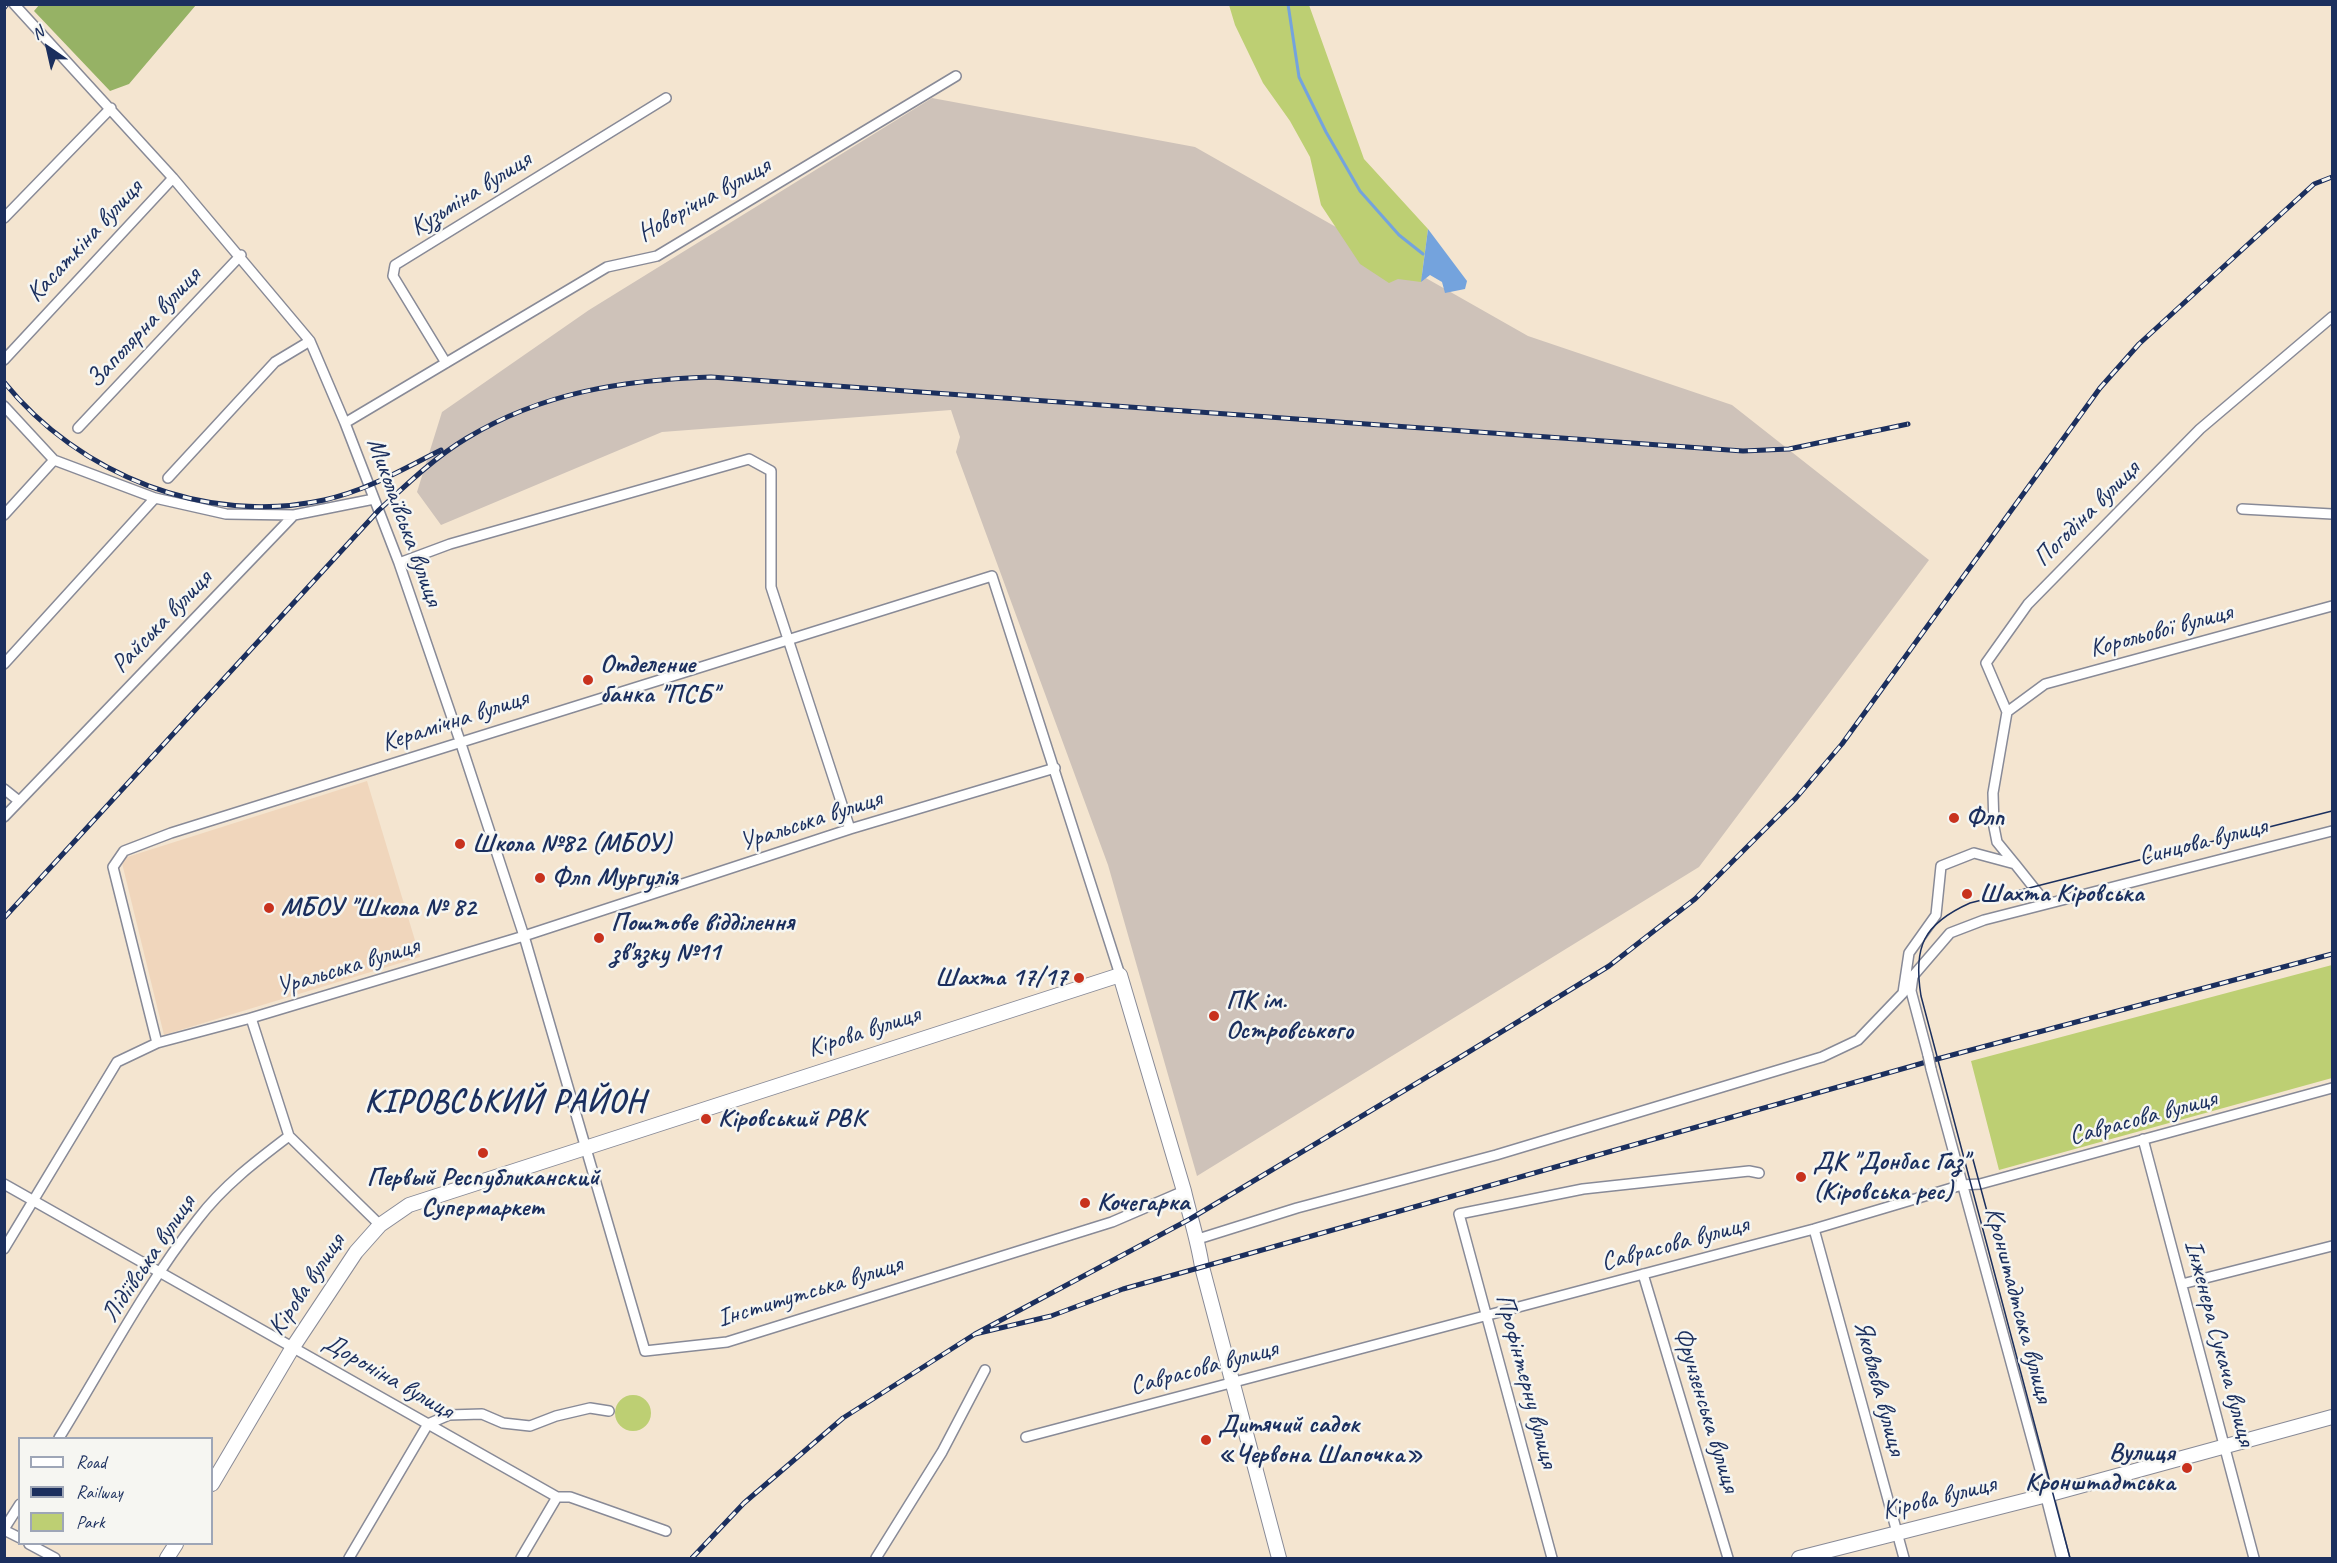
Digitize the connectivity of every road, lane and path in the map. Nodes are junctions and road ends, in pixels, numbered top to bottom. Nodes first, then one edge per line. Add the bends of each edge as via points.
1 (14, 4) edge
2 (956, 76) dead end
3 (666, 98) dead end
4 (111, 108) junction
5 (173, 178) junction
6 (4, 218) edge
7 (241, 255) junction
8 (2332, 317) edge
9 (310, 340) junction
10 (4, 360) edge
11 (446, 363) junction
12 (4, 406) edge
13 (345, 423) junction
14 (78, 428) dead end
15 (54, 460) junction
16 (168, 478) dead end
17 (155, 498) junction
18 (374, 500) junction
19 (2242, 509) dead end
20 (2332, 514) edge
21 (4, 515) edge
22 (294, 515) junction
23 (399, 563) junction
24 (2332, 606) edge
25 (788, 638) junction
26 (4, 664) edge
27 (2007, 712) junction
28 (460, 741) junction
29 (1055, 768) junction
30 (4, 789) edge
31 (19, 801) junction
32 (4, 817) edge
33 (850, 830) junction
34 (2332, 831) edge
35 (2015, 864) junction
36 (2046, 903) junction
37 (524, 936) junction
38 (1923, 962) joint
39 (1120, 975) junction
40 (251, 1018) junction
41 (157, 1043) junction
42 (2332, 1088) edge
43 (289, 1136) junction
44 (2143, 1139) junction
45 (586, 1147) junction
46 (1759, 1173) dead end
47 (4, 1184) edge
48 (1962, 1185) junction
49 (1184, 1191) junction
50 (33, 1200) junction
51 (380, 1225) junction
52 (1814, 1229) junction
53 (1198, 1239) junction
54 (2332, 1246) edge
55 (4, 1249) edge
56 (160, 1272) junction
57 (1643, 1274) junction
58 (2182, 1284) junction
59 (1486, 1314) junction
60 (293, 1347) junction
61 (985, 1370) dead end
62 (1233, 1382) junction
63 (609, 1411) dead end
64 (2332, 1417) edge
65 (428, 1424) junction
66 (61, 1437) edge
67 (1026, 1437) dead end
68 (2225, 1446) junction
69 (213, 1482) edge
70 (2047, 1495) junction
71 (557, 1497) junction
72 (18, 1507) edge
73 (4, 1529) edge
74 (666, 1531) dead end
75 (1897, 1532) junction
76 (18, 1537) edge
77 (31, 1545) edge
78 (175, 1545) edge
79 (56, 1558) edge
80 (167, 1558) edge
81 (349, 1558) edge
82 (521, 1558) edge
83 (876, 1558) edge
84 (1279, 1558) edge
85 (1552, 1558) edge
86 (1728, 1558) edge
87 (1799, 1558) edge
88 (1904, 1558) edge
89 (2063, 1558) edge
90 (2254, 1558) edge

1 - 4 street, Миколаївська вулиця
2 - 11 street, Новорічна вулиця via 657,256 607,267
3 - 11 street, Кузьміна вулиця via 395,266 393,276
4 - 5 street, Миколаївська вулиця
4 - 6 street
5 - 7 street, Миколаївська вулиця
5 - 10 street, Касаткіна вулиця
7 - 9 street, Миколаївська вулиця
7 - 14 street, Заполярна вулиця
8 - 27 street, Погодіна вулиця via 2200,429 2028,604 1986,663
9 - 13 street, Миколаївська вулиця
9 - 16 street via 275,362
11 - 13 street, Новорічна вулиця
12 - 15 street
13 - 18 street, Миколаївська вулиця
15 - 17 street
15 - 21 street
17 - 22 street via 226,514
17 - 26 street
18 - 22 street
18 - 23 street, Миколаївська вулиця
19 - 20 street
22 - 31 street, Райська вулиця
23 - 25 street via 450,544 749,459 771,471 771,587
23 - 28 street, Миколаївська вулиця
24 - 27 street, Корольової вулиця via 2045,684
25 - 28 street, Керамічна вулиця
25 - 29 street, Керамічна вулиця via 992,576
25 - 33 street
27 - 35 street via 1994,793 1994,827 1997,842
28 - 37 street, Миколаївська вулиця
28 - 41 street, Керамічна вулиця via 171,832 124,851 113,867
29 - 33 street, Уральська вулиця
29 - 39 street
30 - 31 street
31 - 32 street, Райська вулиця
33 - 37 street, Уральська вулиця
34 - 36 street, Синцова вулиця
35 - 36 street
35 - 53 street via 1974,853 1941,866 1936,915 1909,952 1903,993 1858,1040 1822,1057
36 - 38 street, Синцова вулиця via 1950,933
37 - 40 street, Уральська вулиця
37 - 45 street, Миколаївська вулиця
38 - 48 street, Кронштадтська вулиця, bridge via 1913,976 1911,991
39 - 45 main road, Кірова вулиця
39 - 49 main road
40 - 41 street, Уральська вулиця
40 - 43 street
41 - 50 street, Уральська вулиця via 117,1062
42 - 44 street, Саврасова вулиця
43 - 51 street
43 - 56 street, Лідіївська вулиця via 239,1175 198,1218
44 - 48 street, Саврасова вулиця via 1980,1184
44 - 58 street, Інженера Сукача вулиця
45 - 49 street, Інститутська вулиця via 645,1351 727,1342 1112,1222
45 - 51 main road, Кірова вулиця via 419,1202
46 - 59 street, Профінтерну вулиця via 1583,1189 1459,1214
47 - 50 street, Дороніна вулиця
48 - 52 street, Саврасова вулиця
48 - 70 street, Кронштадтська вулиця
49 - 53 main road
50 - 55 street, Уральська вулиця
50 - 56 street, Дороніна вулиця
51 - 60 main road, Кірова вулиця via 356,1252
52 - 57 street, Саврасова вулиця
52 - 75 street, Яковлєва вулиця
53 - 62 main road
54 - 58 street
56 - 60 street, Дороніна вулиця
56 - 66 street, Лідіївська вулиця
57 - 59 street, Саврасова вулиця
57 - 86 street, Фрунзенська вулиця
58 - 68 street, Інженера Сукача вулиця
59 - 62 street, Саврасова вулиця
59 - 85 street, Профінтерну вулиця
60 - 65 street, Дороніна вулиця
60 - 69 main road, Кірова вулиця
61 - 83 street via 942,1452
62 - 67 street, Саврасова вулиця
62 - 84 main road
63 - 65 street via 590,1408 530,1426 503,1423 482,1414 449,1415
64 - 68 main road, Кірова вулиця
65 - 71 street, Дороніна вулиця
65 - 81 street
68 - 70 main road, Кірова вулиця
68 - 90 street, Інженера Сукача вулиця
70 - 75 main road, Кірова вулиця
70 - 89 street, Кронштадтська вулиця
71 - 74 street, Дороніна вулиця via 570,1497
71 - 82 street
72 - 73 street
73 - 76 street
75 - 87 main road, Кірова вулиця
75 - 88 street, Яковлєва вулиця
77 - 79 street
78 - 80 main road

